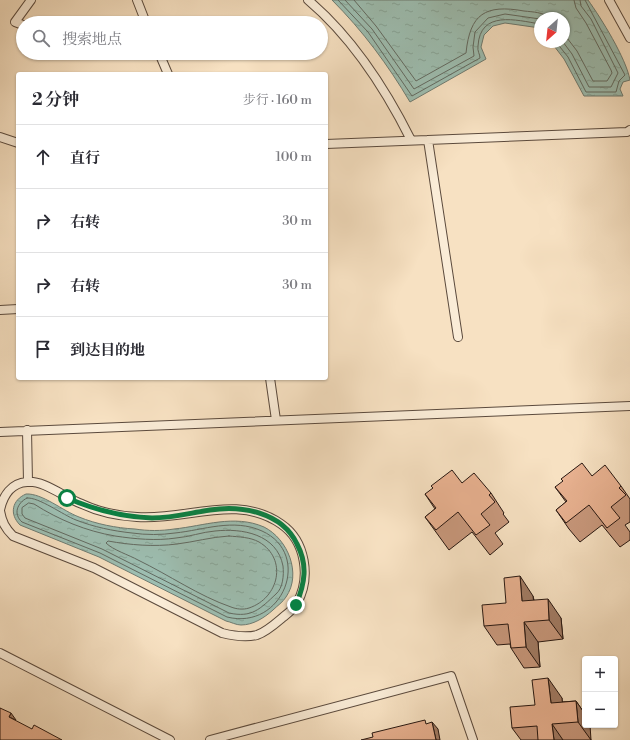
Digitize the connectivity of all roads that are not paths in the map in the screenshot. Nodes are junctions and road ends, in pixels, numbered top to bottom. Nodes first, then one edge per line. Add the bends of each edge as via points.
1 (31, 0) edge
2 (137, 0) edge
3 (308, 0) edge
4 (608, 0) edge
5 (19, 16) edge
6 (143, 16) edge
7 (325, 16) edge
8 (328, 19) edge
9 (630, 38) edge
10 (162, 60) edge
11 (167, 72) edge
12 (630, 130) edge
13 (0, 137) edge
14 (411, 140) junction
15 (428, 140) junction
16 (16, 142) edge
17 (328, 144) edge
18 (16, 309) edge
19 (0, 310) edge
20 (458, 338) dead end
21 (270, 380) edge
22 (630, 406) edge
23 (276, 420) junction
24 (27, 430) junction
25 (0, 432) edge
26 (28, 482) junction
27 (0, 511) edge
28 (0, 653) edge
29 (170, 740) edge
30 (210, 740) edge
31 (473, 740) edge

1 - 5 lane
2 - 6 lane
3 - 7 lane
4 - 9 lane
8 - 14 lane via 369,68
10 - 11 lane
12 - 15 lane
13 - 16 lane
14 - 15 lane
14 - 17 lane
15 - 20 lane
18 - 19 lane
21 - 23 lane
22 - 23 lane
23 - 24 lane
24 - 25 lane
24 - 26 lane
26 - 27 lane via 14,486 7,492
26 - 27 lane via 43,484 84,505 119,515 167,517 230,508 269,516 295,539 302,554 305,571 303,589 296,605 274,626 258,634 240,637 222,633 94,568 13,536 6,529
28 - 29 lane
30 - 31 lane via 451,676

